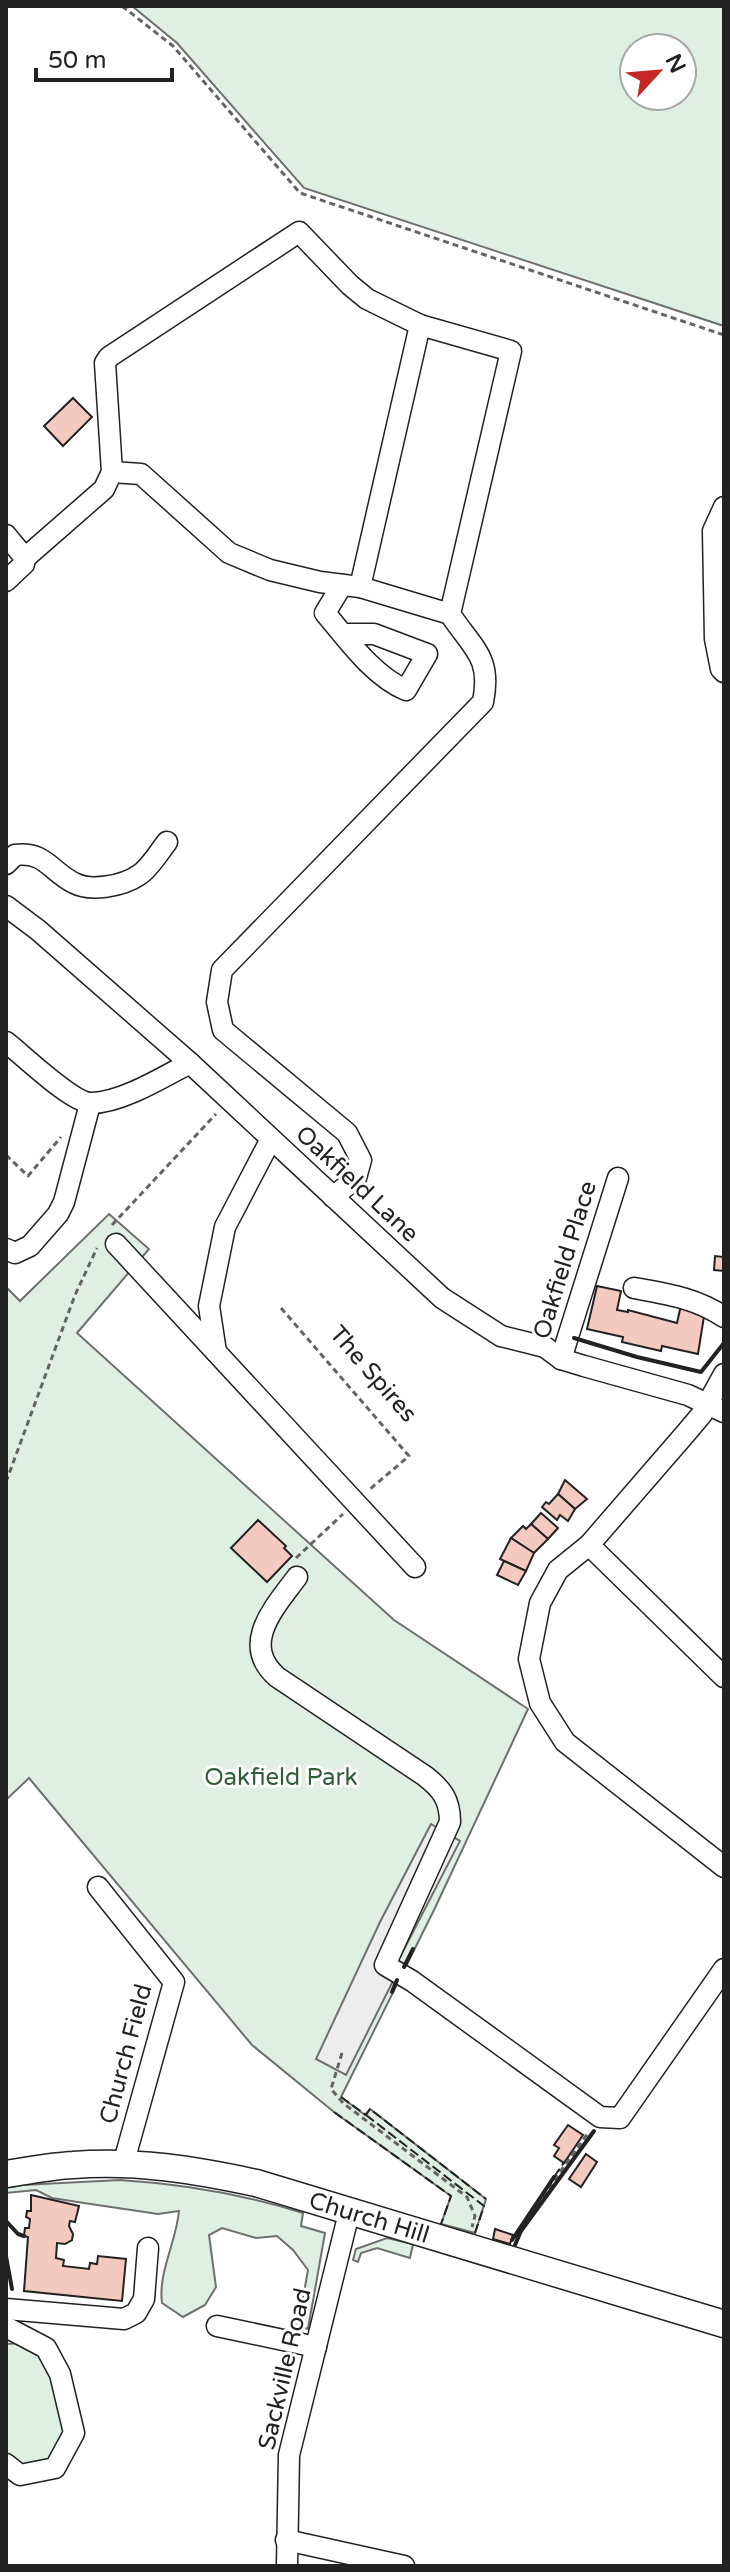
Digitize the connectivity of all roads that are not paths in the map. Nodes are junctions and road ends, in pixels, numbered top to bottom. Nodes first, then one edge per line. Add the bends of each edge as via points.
1 (420, 325) junction
2 (112, 472) junction
3 (724, 507) edge
4 (6, 535) edge
5 (25, 558) junction
6 (6, 581) edge
7 (351, 586) junction
8 (450, 614) junction
9 (343, 634) dead end
10 (724, 672) edge
11 (167, 842) dead end
12 (6, 864) edge
13 (6, 906) edge
14 (6, 1042) edge
15 (190, 1063) junction
16 (90, 1104) junction
17 (271, 1139) junction
18 (618, 1178) dead end
19 (333, 1197) junction
20 (106, 1241) road end
21 (6, 1249) edge
22 (634, 1288) dead end
23 (724, 1317) edge
24 (216, 1352) junction
25 (561, 1359) junction
26 (724, 1374) edge
27 (715, 1407) edge
28 (589, 1545) junction
29 (415, 1567) dead end
30 (292, 1572) road end
31 (724, 1677) edge
32 (724, 1867) edge
33 (98, 1887) dead end
34 (724, 1969) edge
35 (123, 2165) junction
36 (6, 2174) edge
37 (349, 2213) junction
38 (148, 2248) dead end
39 (6, 2309) edge
40 (724, 2324) edge
41 (217, 2326) dead end
42 (6, 2327) edge
43 (316, 2347) junction
44 (6, 2464) edge
45 (286, 2540) junction
46 (287, 2566) edge
47 (404, 2566) edge

1 - 2 street via 367,299 299,232 109,357 105,363
1 - 7 street
1 - 8 street via 511,351
2 - 5 street via 104,489
2 - 7 street via 141,474 229,553 270,570
3 - 10 street via 713,531 715,639
4 - 5 street
5 - 6 street
7 - 8 street
7 - 9 street via 325,613
8 - 19 street via 483,661 483,702 222,970 217,1002 223,1030 347,1133 361,1160 356,1178
11 - 12 street via 139,875 100,889 75,884 29,853 15,855
13 - 15 street, Oakfield Lane
14 - 16 street
15 - 16 street via 126,1094
15 - 17 street, Oakfield Lane
16 - 21 street via 58,1214 27,1249
17 - 19 street, Oakfield Lane
17 - 24 street via 225,1227 209,1306
18 - 25 street, Oakfield Place
19 - 25 street, Oakfield Lane via 442,1298 501,1336 545,1347
20 - 24 street
22 - 23 street via 684,1297
24 - 29 street
25 - 27 street, Oakfield Lane
26 - 27 street
27 - 28 street via 692,1426
28 - 31 street
28 - 32 street via 558,1570 540,1603 529,1659 540,1703 565,1742
30 - 34 street via 260,1641 265,1667 425,1776 450,1806 450,1822 385,1965 600,2117 620,2118
33 - 35 street, Church Field via 174,1982
35 - 36 main road, Church Hill
35 - 37 main road, Church Hill via 205,2172
37 - 40 main road, Church Hill
37 - 43 street, Sackville Road
38 - 39 street via 144,2299 136,2313 124,2319
41 - 43 street
42 - 44 street via 46,2348 60,2374 74,2433 55,2468 20,2475
43 - 45 street, Sackville Road via 289,2455
45 - 46 street, Sackville Road
45 - 47 street

